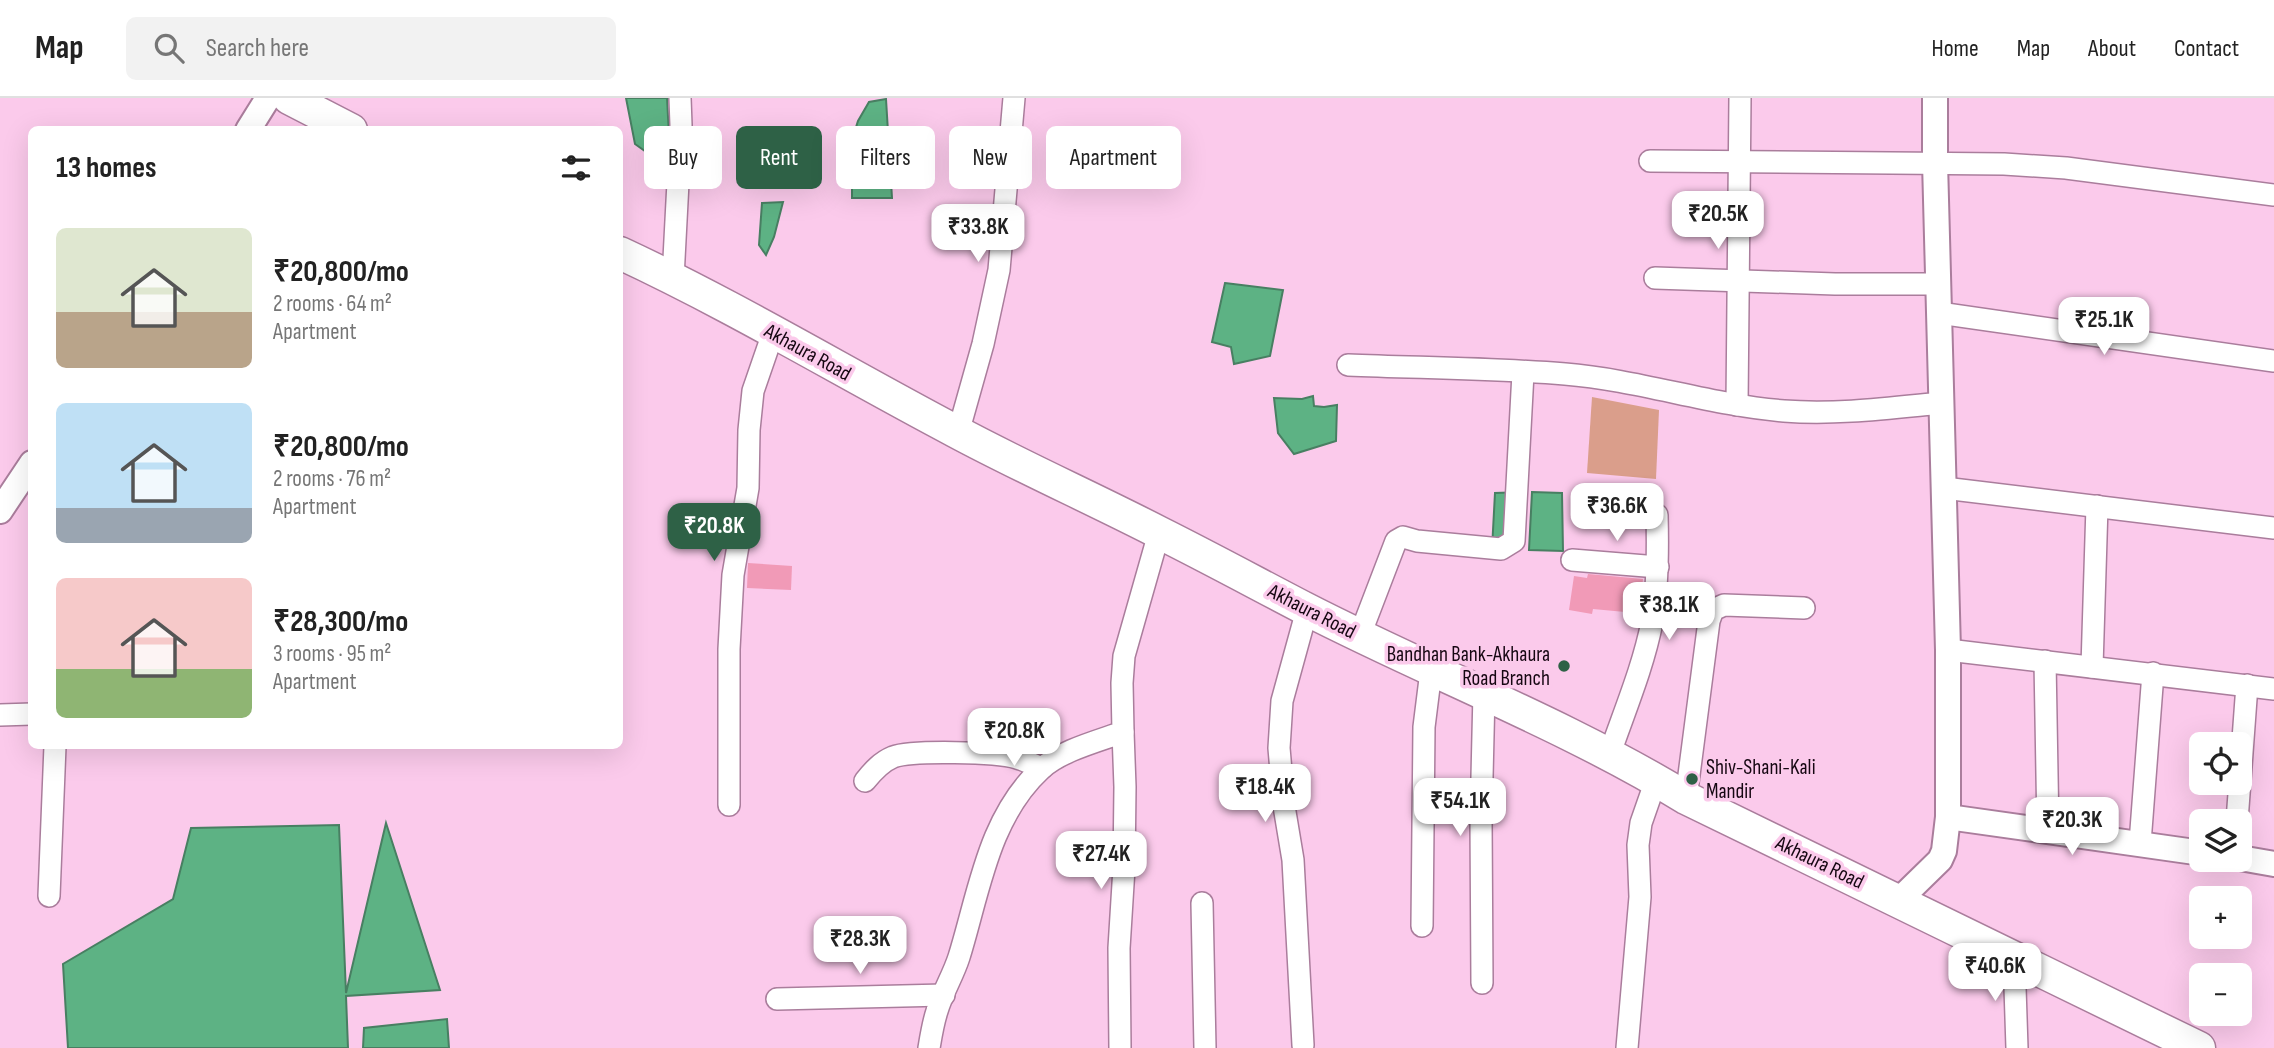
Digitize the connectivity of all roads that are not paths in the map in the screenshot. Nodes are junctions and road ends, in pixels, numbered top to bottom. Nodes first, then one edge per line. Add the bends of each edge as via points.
1 (268, 98) edge
2 (289, 98) edge
3 (680, 98) edge
4 (1014, 98) edge
5 (1740, 98) edge
6 (1936, 98) edge
7 (250, 126) edge
8 (343, 126) edge
9 (1650, 161) dead end
10 (1739, 162) junction
11 (1935, 162) junction
12 (2274, 195) edge
13 (623, 254) edge
14 (673, 278) junction
15 (1655, 278) dead end
16 (1739, 281) junction
17 (1938, 284) junction
18 (1939, 313) junction
19 (773, 333) junction
20 (2274, 361) edge
21 (1348, 365) dead end
22 (1524, 373) junction
23 (1942, 403) junction
24 (1737, 405) junction
25 (958, 433) junction
26 (28, 469) edge
27 (1944, 488) junction
28 (2097, 506) junction
29 (0, 511) edge
30 (1657, 515) dead end
31 (2274, 528) edge
32 (1159, 533) junction
33 (1572, 560) dead end
34 (1658, 567) junction
35 (1804, 607) dead end
36 (1307, 610) junction
37 (1360, 635) junction
38 (1948, 650) junction
39 (2045, 661) junction
40 (2092, 667) junction
41 (1432, 671) junction
42 (2152, 673) junction
43 (2247, 685) junction
44 (2274, 689) edge
45 (1484, 693) junction
46 (28, 714) edge
47 (0, 715) edge
48 (1123, 732) junction
49 (55, 749) edge
50 (1609, 756) junction
51 (1042, 768) junction
52 (1656, 780) junction
53 (865, 781) dead end
54 (1686, 798) junction
55 (730, 805) dead end
56 (2238, 809) edge
57 (1948, 817) junction
58 (2048, 831) junction
59 (2140, 844) junction
60 (2189, 851) edge
61 (2252, 860) edge
62 (2274, 864) edge
63 (49, 896) dead end
64 (1899, 900) junction
65 (1202, 903) dead end
66 (1422, 926) dead end
67 (2014, 957) junction
68 (1482, 983) dead end
69 (944, 995) junction
70 (777, 999) dead end
71 (1303, 1045) dead end
72 (2186, 1045) edge
73 (929, 1048) edge
74 (1120, 1048) edge
75 (1205, 1048) edge
76 (1627, 1048) edge
77 (2017, 1048) edge

1 - 7 street
2 - 8 main road
3 - 14 street
4 - 25 street via 999,270
5 - 10 street
6 - 11 street
9 - 10 street
10 - 11 street
10 - 16 street
11 - 12 street via 2066,168
11 - 17 street
13 - 14 main road, Akhaura Road
14 - 19 main road, Akhaura Road
15 - 16 street
16 - 17 street
16 - 24 street
17 - 18 street
18 - 20 street
18 - 23 street
19 - 25 main road, Akhaura Road
19 - 55 street via 753,391 748,488 733,575
21 - 22 street
22 - 24 street via 1621,381
22 - 37 street via 1514,541 1501,549 1403,537 1396,541
23 - 24 street via 1840,412
23 - 27 street
25 - 32 main road, Akhaura Road
26 - 29 street
27 - 28 street
27 - 38 street
28 - 31 street
28 - 40 street
30 - 34 street
32 - 36 main road, Akhaura Road
32 - 48 street via 1124,656
33 - 34 street
34 - 50 street via 1647,643
35 - 54 street via 1724,605 1713,610
36 - 37 main road, Akhaura Road
36 - 71 street via 1282,701 1279,748 1293,860
37 - 41 main road, Akhaura Road
38 - 39 street
38 - 57 street
39 - 40 street
39 - 58 street
40 - 42 street
41 - 45 main road, Akhaura Road
41 - 66 street via 1424,727
42 - 43 street
42 - 59 street
43 - 44 street
43 - 56 street
45 - 50 main road, Akhaura Road
45 - 68 street
46 - 47 street
48 - 51 street
48 - 74 street
49 - 63 street
50 - 52 main road, Akhaura Road
51 - 53 street via 1016,757 918,752 892,757
51 - 69 street via 1017,796 999,830
52 - 54 main road, Akhaura Road
52 - 76 street via 1638,845 1639,919
54 - 64 main road, Akhaura Road
57 - 58 street
57 - 64 street via 1940,860
58 - 59 street
59 - 60 street
61 - 62 street
64 - 67 main road, Akhaura Road
65 - 75 street
67 - 72 main road, Akhaura Road
67 - 77 street
69 - 70 street
69 - 73 street

